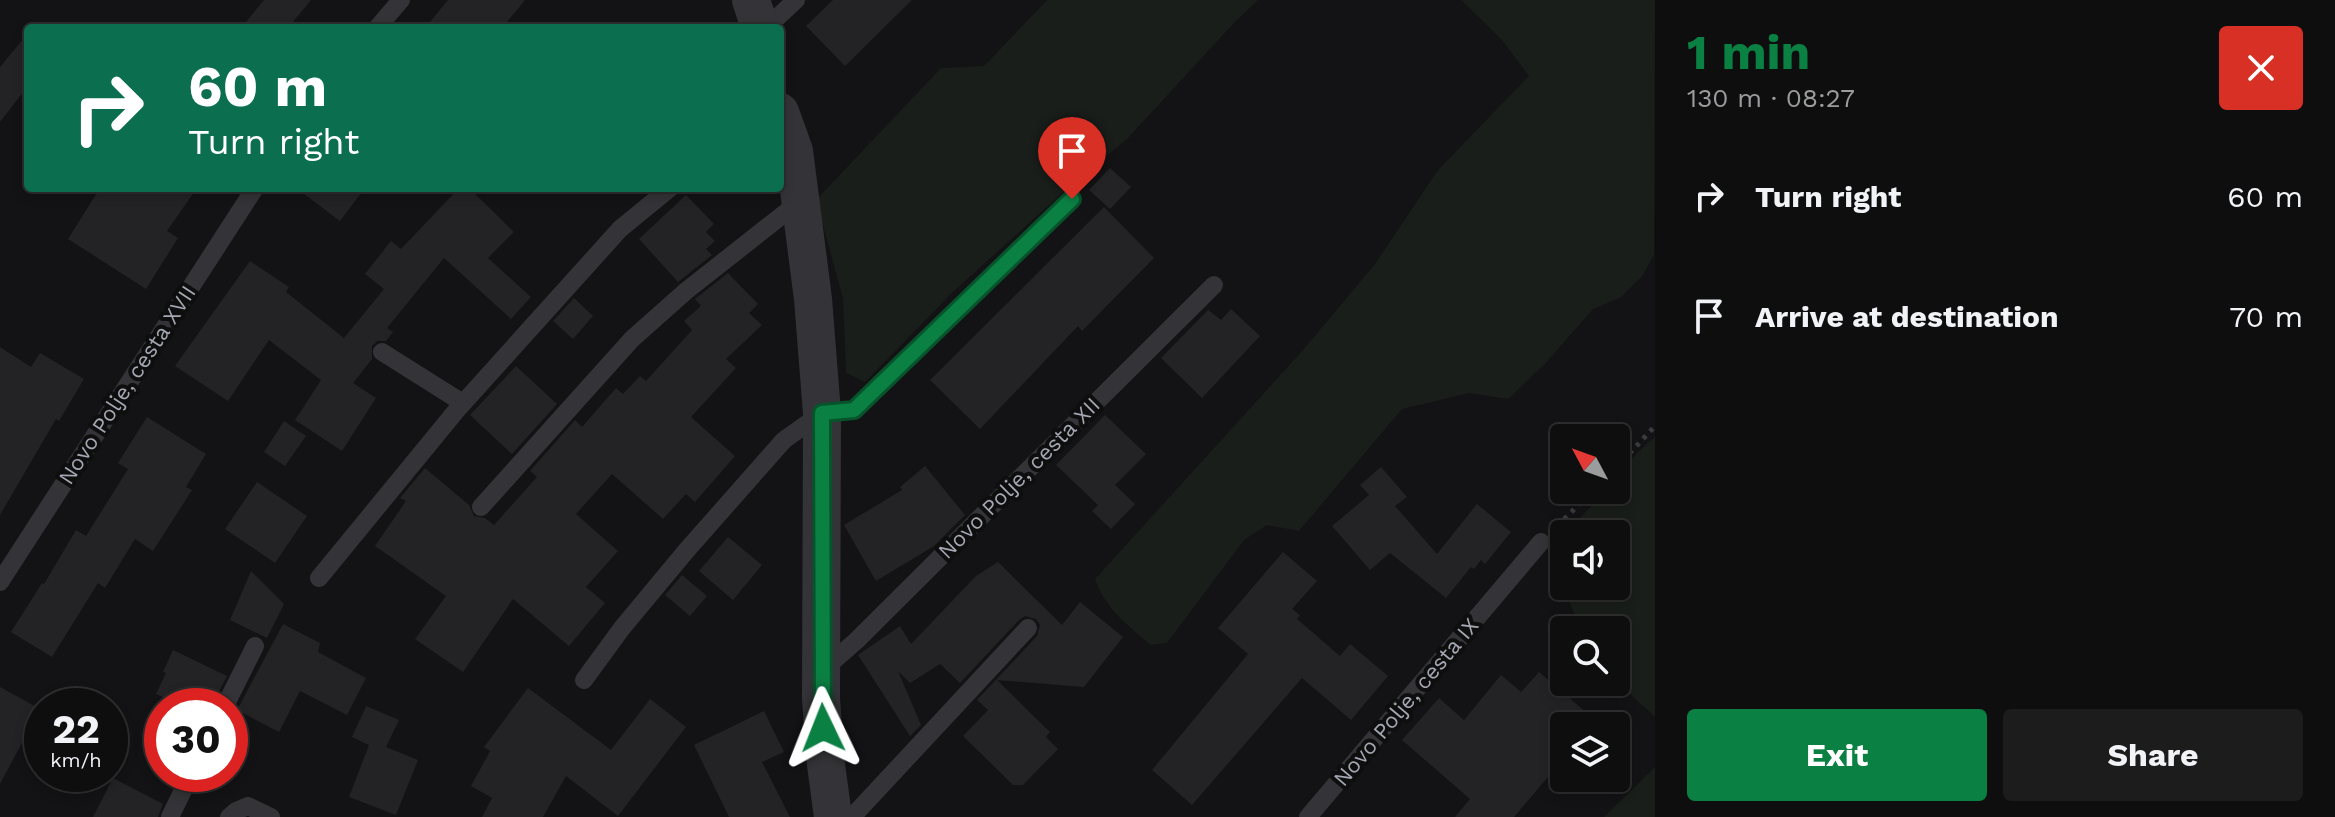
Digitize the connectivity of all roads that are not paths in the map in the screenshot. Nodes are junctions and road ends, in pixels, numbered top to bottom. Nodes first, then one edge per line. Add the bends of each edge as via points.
1 (401, 0) edge
2 (751, 0) edge
3 (796, 0) edge
4 (380, 24) edge
5 (761, 24) edge
6 (768, 24) edge
7 (784, 123) edge
8 (252, 192) edge
9 (665, 192) edge
10 (1072, 199) dead end
11 (799, 202) junction
12 (1214, 285) dead end
13 (382, 352) dead end
14 (463, 403) junction
15 (822, 413) junction
16 (481, 507) dead end
17 (1541, 542) road end
18 (319, 578) dead end
19 (0, 582) edge
20 (1028, 628) dead end
21 (255, 646) dead end
22 (822, 670) junction
23 (584, 680) dead end
24 (234, 688) edge
25 (182, 792) edge
26 (170, 817) edge
27 (229, 817) edge
28 (271, 817) edge
29 (833, 817) edge
30 (852, 817) edge
31 (1308, 817) edge

1 - 4 lane
2 - 5 street
3 - 6 lane
7 - 11 street via 794,151
8 - 19 lane, Novo Polje, cesta XVII
9 - 14 lane via 620,229
10 - 15 lane via 854,410
11 - 15 street
11 - 16 lane via 632,339
12 - 22 lane, Novo Polje, cesta XII
13 - 14 lane
14 - 18 lane
15 - 22 street
15 - 23 lane via 784,440 757,470
17 - 31 lane, Novo Polje, cesta IX
20 - 30 lane
21 - 24 lane
22 - 29 street
25 - 26 lane
27 - 28 lane via 248,806

